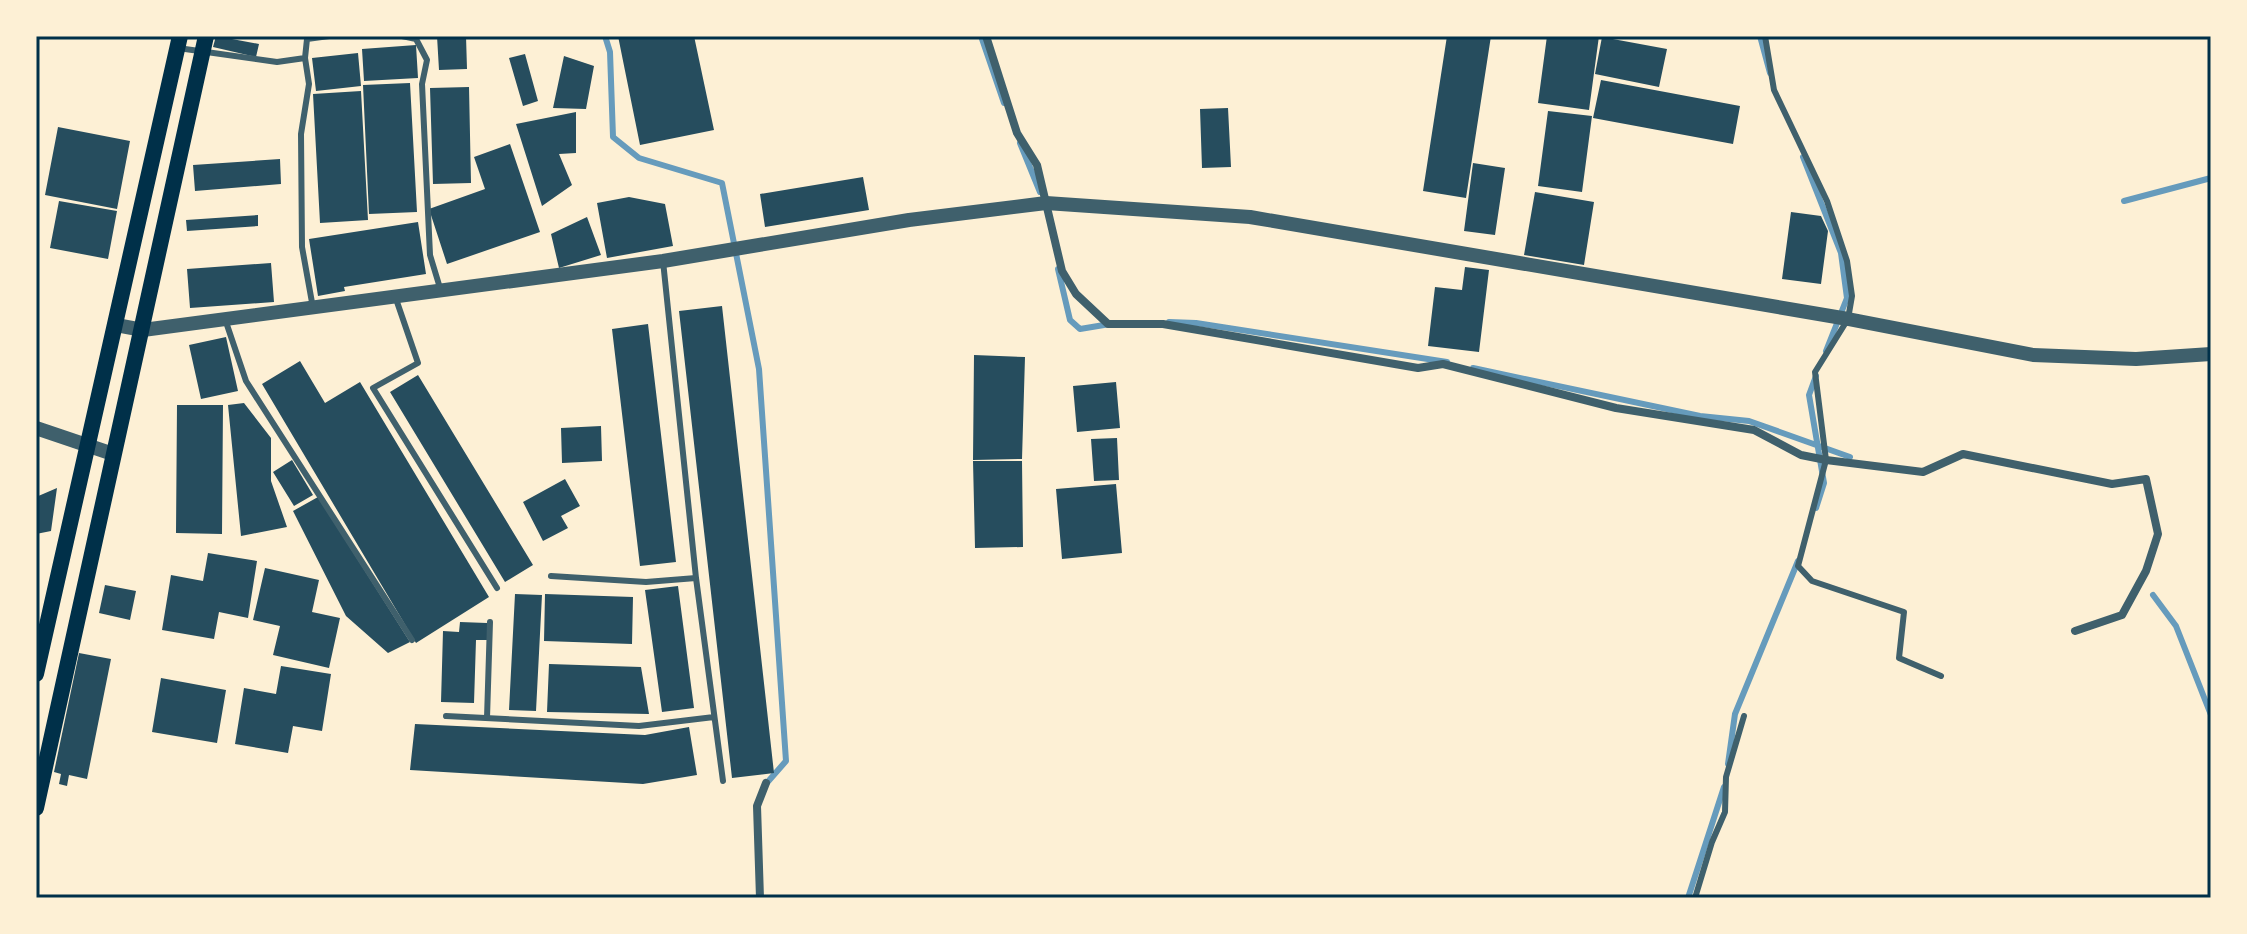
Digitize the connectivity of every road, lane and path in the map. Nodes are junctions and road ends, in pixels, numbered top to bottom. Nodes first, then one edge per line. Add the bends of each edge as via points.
1 (206, 36) edge
2 (329, 36) edge
3 (402, 36) edge
4 (986, 36) edge
5 (1765, 36) edge
6 (179, 42) edge
7 (202, 54) junction
8 (305, 58) junction
9 (1046, 203) junction
10 (663, 261) junction
11 (441, 290) junction
12 (395, 296) junction
13 (313, 308) junction
14 (225, 319) junction
15 (1848, 319) junction
16 (116, 325) junction
17 (143, 330) junction
18 (2211, 354) edge
19 (36, 428) edge
20 (88, 446) junction
21 (113, 454) junction
22 (1826, 460) junction
23 (551, 576) dead end
24 (696, 578) junction
25 (497, 588) dead end
26 (490, 622) dead end
27 (2075, 631) dead end
28 (412, 640) dead end
29 (36, 674) edge
30 (1941, 676) dead end
31 (446, 716) dead end
32 (1744, 716) dead end
33 (714, 717) junction
34 (487, 718) junction
35 (723, 781) dead end
36 (766, 783) dead end
37 (36, 808) edge
38 (760, 898) edge
39 (1695, 898) edge

1 - 7 main road
2 - 8 lane via 307,39
3 - 11 lane via 416,39 427,60 422,84 430,255
4 - 9 street via 1017,133 1037,165
5 - 15 lane via 1774,90 1827,201 1847,261 1852,296
6 - 7 lane
6 - 16 main road
7 - 8 lane via 277,62
7 - 17 main road
8 - 13 lane via 309,84 301,134 302,247
9 - 10 street
9 - 15 street via 1250,217
9 - 22 street via 1062,271 1076,294 1108,324 1163,324 1418,368 1443,364 1616,408 1754,430 1801,455
10 - 11 street
10 - 24 lane
11 - 12 street
12 - 13 street
12 - 25 lane via 418,363 373,388
13 - 14 street
14 - 17 street
14 - 28 lane via 246,381
15 - 18 street via 2033,355 2136,359
15 - 22 lane via 1815,372
16 - 17 street
16 - 20 main road
17 - 21 main road
19 - 20 street
20 - 21 street
20 - 29 main road
21 - 37 main road
22 - 27 street via 1923,472 1963,454 2112,484 2146,479 2158,534 2146,571 2122,615
22 - 30 lane via 1798,566 1812,581 1904,612 1899,658
23 - 24 lane via 646,582
24 - 33 lane
26 - 34 lane
31 - 34 lane
32 - 39 lane via 1726,777 1725,812
33 - 34 lane via 639,726
33 - 35 lane
36 - 38 street via 757,806

